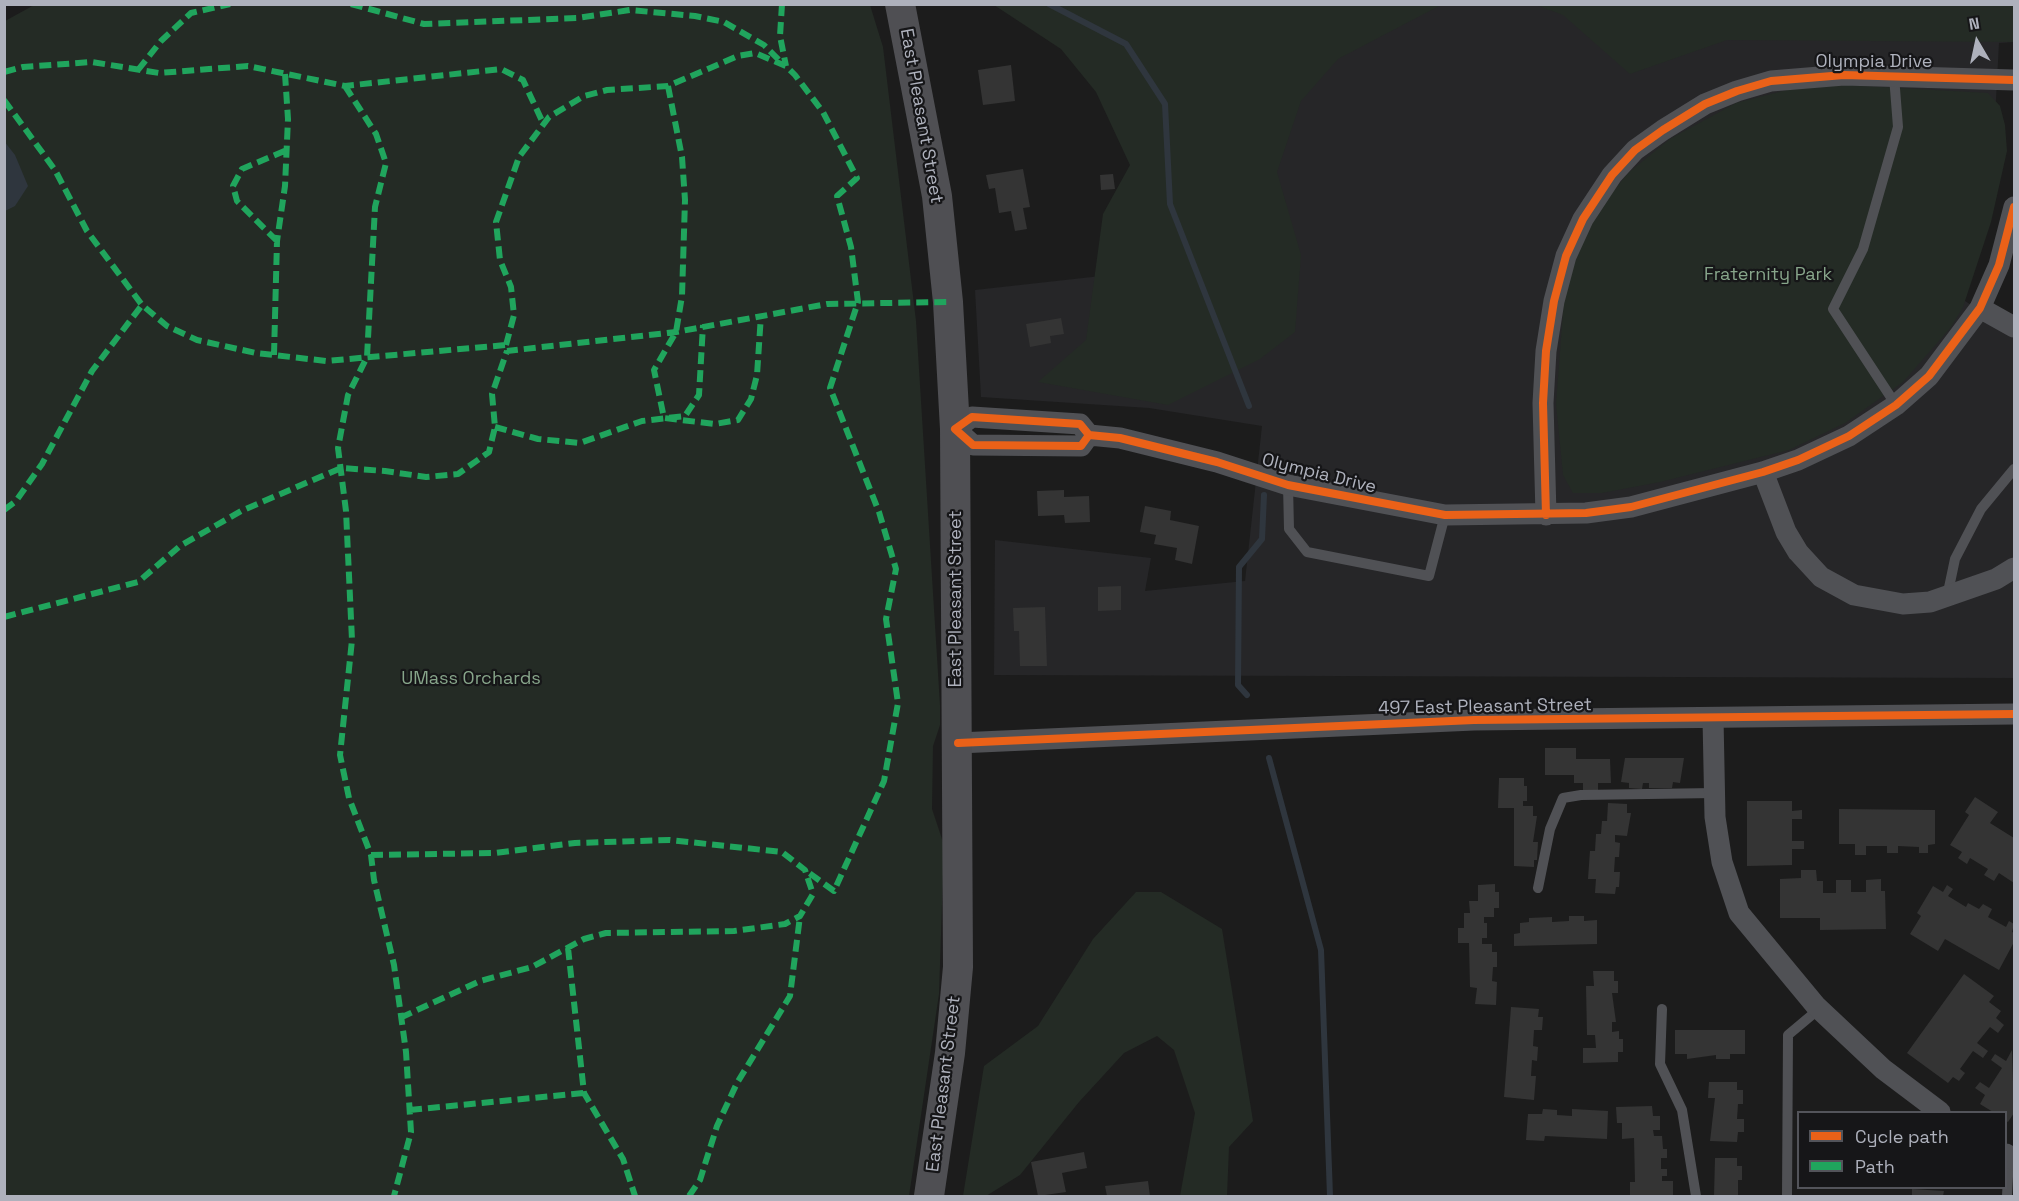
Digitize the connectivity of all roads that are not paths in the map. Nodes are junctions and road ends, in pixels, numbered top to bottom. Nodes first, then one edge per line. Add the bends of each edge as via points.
1 (900, 4) edge
2 (1894, 76) junction
3 (2014, 80) edge
4 (2014, 207) edge
5 (1980, 308) junction
6 (2014, 327) edge
7 (1896, 405) junction
8 (955, 429) junction
9 (2014, 469) edge
10 (1763, 472) junction
11 (1288, 485) junction
12 (1445, 515) junction
13 (1546, 515) junction
14 (2014, 568) edge
15 (1947, 597) junction
16 (2014, 714) edge
17 (1713, 718) junction
18 (958, 743) junction
19 (1715, 793) junction
20 (1538, 888) dead end
21 (1662, 1009) dead end
22 (1819, 1009) junction
23 (1937, 1111) edge
24 (2010, 1157) edge
25 (929, 1197) edge
26 (1696, 1197) edge
27 (1787, 1197) edge
28 (2007, 1197) edge

1 - 8 main road, East Pleasant Street via 937,196
2 - 3 street, Olympia Drive
2 - 7 lane via 1898,127 1863,249 1833,309
2 - 13 street, Olympia Drive via 1804,77 1737,91 1663,130 1635,150 1612,175 1575,234 1554,301 1543,403
4 - 5 street, Olympia Drive via 1999,265
5 - 6 street
5 - 7 street, Olympia Drive via 1929,376
7 - 10 street, Olympia Drive via 1850,436
8 - 11 street, Olympia Drive via 973,445 1081,446 1089,435 1120,438
8 - 18 main road, East Pleasant Street
9 - 15 lane via 1981,509 1954,559
10 - 13 street, Olympia Drive via 1631,507
10 - 15 street via 1786,532 1821,577 1872,600 1903,604
11 - 12 street, Olympia Drive
11 - 12 lane via 1289,529 1307,552 1396,570 1429,576
12 - 13 street, Olympia Drive
14 - 15 street
16 - 17 street, 497 East Pleasant Street
17 - 18 street, 497 East Pleasant Street via 1474,720
17 - 19 street
18 - 25 main road, East Pleasant Street via 958,967
19 - 20 lane via 1563,798 1550,829
19 - 22 street via 1722,862 1739,913
21 - 26 lane via 1660,1064 1682,1110
22 - 23 street via 1883,1069
22 - 27 lane via 1788,1035
24 - 28 lane

